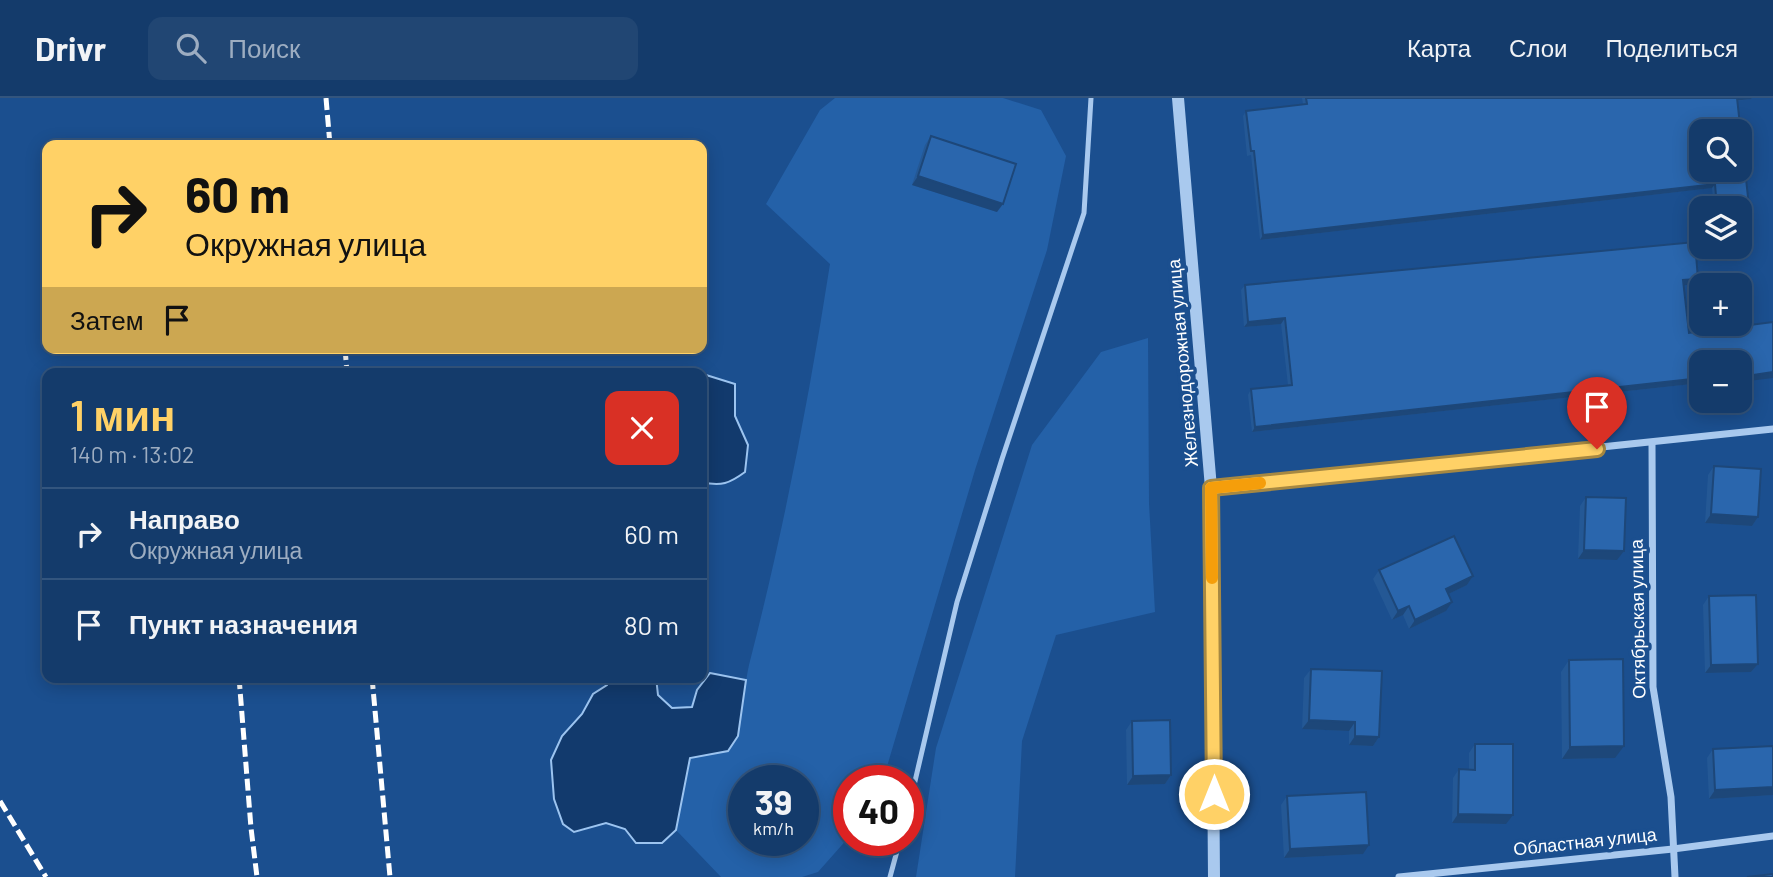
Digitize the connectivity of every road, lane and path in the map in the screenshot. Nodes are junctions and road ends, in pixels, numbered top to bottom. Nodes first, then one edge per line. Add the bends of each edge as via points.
1 (1091, 98) edge
2 (1178, 98) edge
3 (1773, 429) edge
4 (1652, 443) junction
5 (1211, 488) junction
6 (919, 765) edge
7 (1773, 836) edge
8 (1673, 849) junction
9 (896, 856) edge
10 (890, 877) edge
11 (1214, 877) edge
12 (1399, 877) edge
13 (1675, 877) edge

1 - 6 lane via 1084,213 957,602
2 - 5 street, Железнодорожная улица
3 - 4 street
4 - 5 street
4 - 8 street, Октябрьская улица via 1653,687 1671,797
5 - 11 street, Железнодорожная улица
7 - 8 street, Областная улица
8 - 12 street, Областная улица
8 - 13 street, Октябрьская улица
9 - 10 lane

